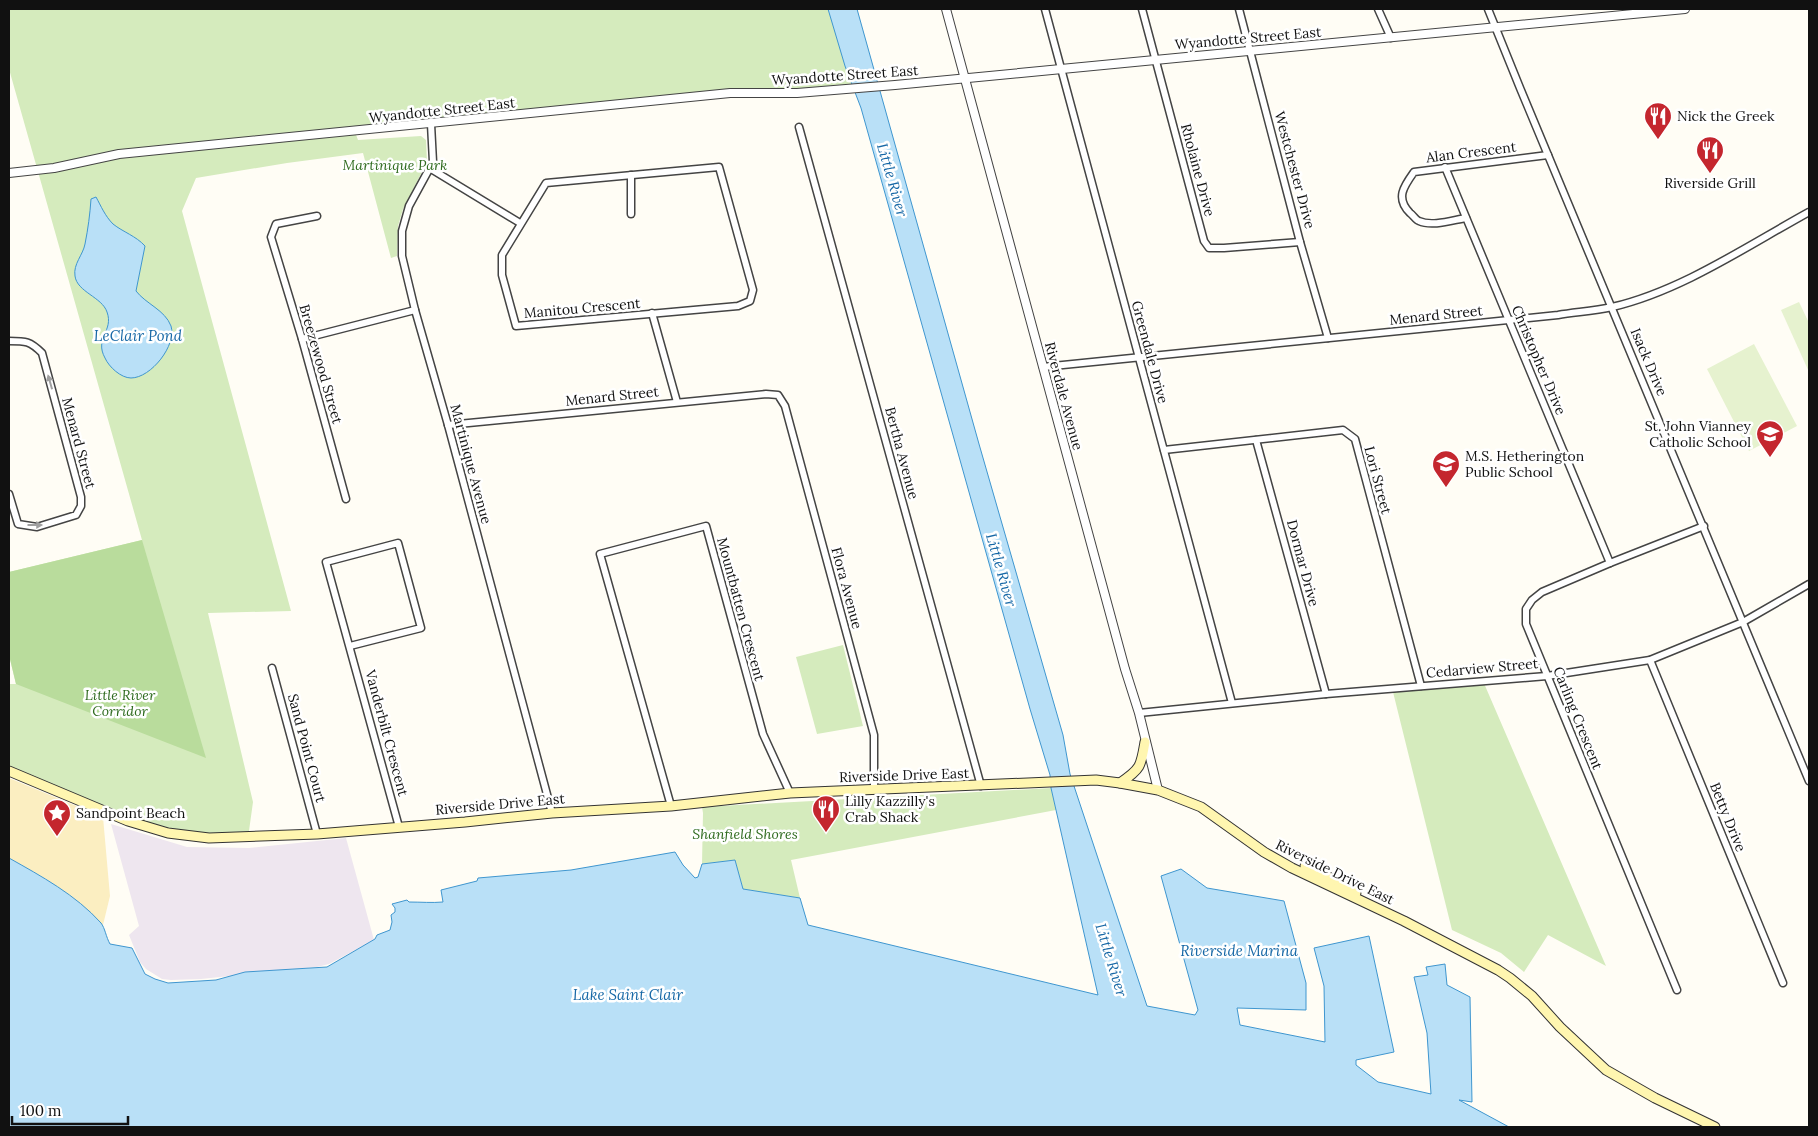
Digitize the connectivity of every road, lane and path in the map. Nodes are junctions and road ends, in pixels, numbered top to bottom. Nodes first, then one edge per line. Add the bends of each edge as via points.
1 (946, 9) edge
2 (1045, 9) edge
3 (1142, 9) edge
4 (1239, 9) edge
5 (1378, 9) edge
6 (1488, 9) edge
7 (1685, 9) edge
8 (1496, 27) junction
9 (1391, 38) junction
10 (1249, 50) junction
11 (1156, 60) junction
12 (1060, 69) junction
13 (966, 78) junction
14 (431, 124) junction
15 (799, 127) dead end
16 (1548, 155) junction
17 (1445, 167) junction
18 (431, 169) junction
19 (9, 173) edge
20 (631, 175) junction
21 (1809, 212) edge
22 (631, 214) dead end
23 (317, 216) dead end
24 (1466, 218) junction
25 (520, 223) junction
26 (1300, 242) junction
27 (1612, 307) junction
28 (415, 310) junction
29 (652, 313) junction
30 (1508, 320) junction
31 (1328, 338) junction
32 (302, 339) junction
33 (9, 341) edge
34 (1139, 357) junction
35 (1043, 367) junction
36 (778, 395) joint
37 (677, 402) junction
38 (448, 424) junction
39 (1256, 440) junction
40 (1164, 450) junction
41 (9, 494) edge
42 (346, 499) dead end
43 (1704, 526) junction
44 (1610, 563) junction
45 (1809, 584) edge
46 (1743, 622) junction
47 (350, 646) junction
48 (1650, 660) junction
49 (272, 668) dead end
50 (1547, 676) junction
51 (1422, 686) junction
52 (1326, 694) junction
53 (1232, 703) junction
54 (1139, 713) junction
55 (1145, 742) junction
56 (9, 771) edge
57 (1809, 781) edge
58 (1120, 783) junction
59 (981, 786) junction
60 (874, 790) junction
61 (1158, 790) junction
62 (790, 793) junction
63 (671, 806) junction
64 (552, 813) junction
65 (398, 827) junction
66 (317, 834) junction
67 (1306, 866) dead end
68 (1374, 907) junction
69 (1783, 983) dead end
70 (1677, 990) dead end
71 (1715, 1127) edge

1 - 13 street, Riverdale Avenue
2 - 12 street, Greendale Drive
3 - 11 street, Rholaine Drive
4 - 10 street, Westchester Drive
5 - 9 street
6 - 8 street, Isack Drive
7 - 8 street, Wyandotte Street East
8 - 9 street, Wyandotte Street East
8 - 16 street, Isack Drive
9 - 10 street, Wyandotte Street East
10 - 11 street, Wyandotte Street East
10 - 26 street, Westchester Drive
11 - 12 street, Wyandotte Street East
11 - 26 street, Rholaine Drive via 1204,241 1209,248
12 - 13 street, Wyandotte Street East
12 - 34 street, Greendale Drive
13 - 14 street, Wyandotte Street East via 845,90 730,93
13 - 35 street, Riverdale Avenue
14 - 18 street, Martinique Avenue via 434,162
14 - 19 street, Wyandotte Street East via 119,154 54,168
15 - 59 street, Bertha Avenue
16 - 17 street, Alan Crescent
16 - 27 street, Isack Drive
17 - 24 street, Christopher Drive
17 - 24 street, Alan Crescent via 1414,172 1403,186 1405,208 1419,221 1434,223
18 - 25 street
18 - 28 street, Martinique Avenue via 408,206 402,231 402,256
20 - 22 street
20 - 25 street, Manitou Crescent via 546,183
20 - 29 street, Manitou Crescent via 719,167 753,290 750,300 738,306
21 - 27 street, Menard Street via 1664,290
23 - 32 street, Breezewood Street via 276,224 271,237
24 - 30 street, Christopher Drive
25 - 29 street, Manitou Crescent via 502,255 502,275 516,326
26 - 31 street, Westchester Drive
27 - 30 street, Menard Street
27 - 43 street, Isack Drive
28 - 32 street
28 - 38 street, Martinique Avenue
29 - 37 street
30 - 31 street, Menard Street
30 - 44 street, Christopher Drive
31 - 34 street, Menard Street
32 - 42 street, Breezewood Street
41 -> 33 street, Menard Street via 18,524 27,526 37,527 76,515 81,506 42,354 31,343
34 - 35 street, Menard Street
34 - 40 street, Greendale Drive
35 - 54 street, Riverdale Avenue
36 - 37 street, Menard Street
36 - 60 street, Flora Avenue via 785,406 874,735
37 - 38 street, Menard Street
38 - 64 street, Martinique Avenue
39 - 40 street, Lori Street
39 - 51 street, Lori Street via 1343,430 1355,439
39 - 52 street, Dormar Drive
40 - 53 street, Greendale Drive
43 - 44 street, Carling Crescent
43 - 46 street, Isack Drive
44 - 50 street, Carling Crescent via 1542,592 1526,609 1526,624
45 - 46 street, Cedarview Street
46 - 48 street, Cedarview Street
46 - 57 street, Isack Drive
47 - 47 street, Vanderbilt Crescent via 421,628 398,543 326,562
47 - 65 street, Vanderbilt Crescent
48 - 50 street, Cedarview Street
48 - 69 street, Betty Drive
49 - 66 street, Sand Point Court
50 - 51 street, Cedarview Street
50 - 70 street, Carling Crescent
51 - 52 street, Cedarview Street
52 - 53 street, Cedarview Street
53 - 54 street, Cedarview Street
54 - 55 street, Riverdale Avenue
55 - 58 main road via 1142,764
55 - 61 street, Riverdale Avenue
56 - 66 main road, Riverside Drive East via 111,814 168,832 209,838
58 - 59 main road, Riverside Drive East via 1096,780
58 - 61 main road, Riverside Drive East
59 - 60 main road, Riverside Drive East
60 - 62 main road, Riverside Drive East
61 - 68 main road, Riverside Drive East via 1201,808 1292,868
62 - 63 main road, Riverside Drive East
62 - 63 street, Mountbatten Crescent via 762,734 706,526 600,554
63 - 64 main road, Riverside Drive East
64 - 65 main road, Riverside Drive East
65 - 66 main road, Riverside Drive East
67 - 68 main road via 1345,885
68 - 71 main road, Riverside Drive East via 1510,978 1606,1070 1688,1116

